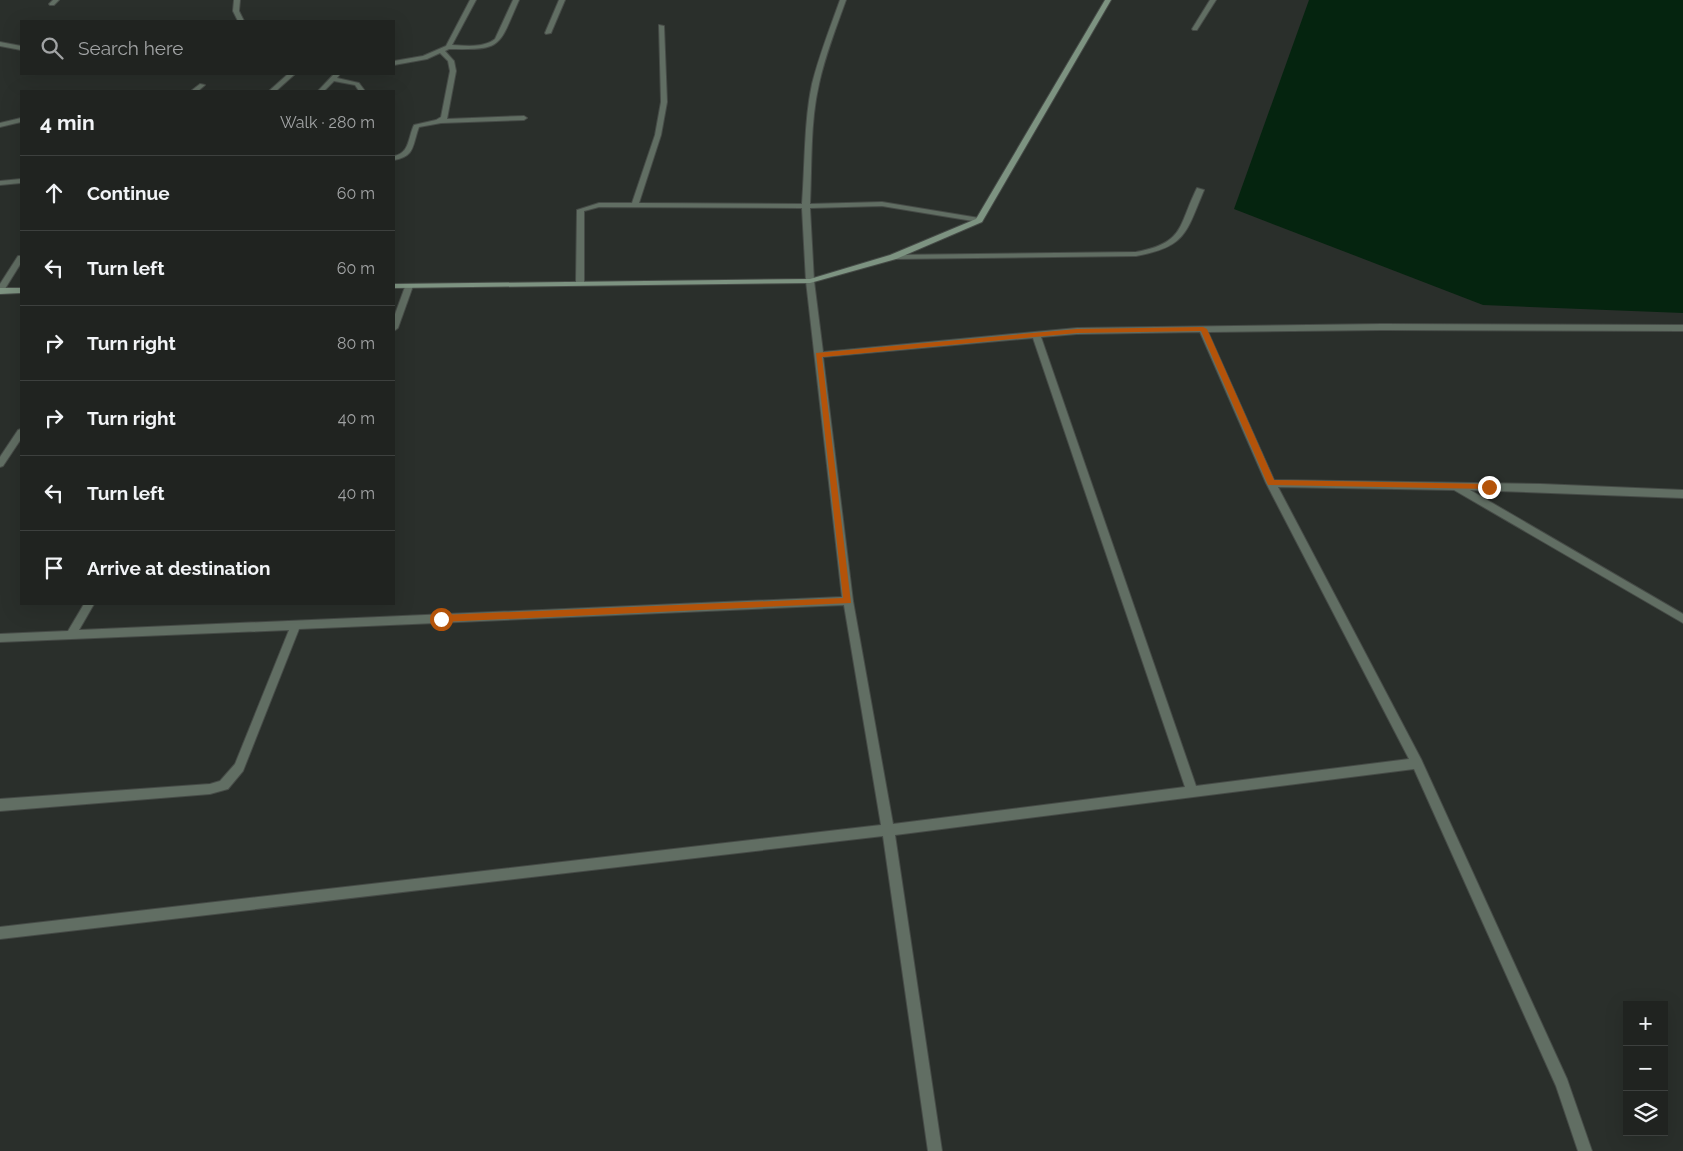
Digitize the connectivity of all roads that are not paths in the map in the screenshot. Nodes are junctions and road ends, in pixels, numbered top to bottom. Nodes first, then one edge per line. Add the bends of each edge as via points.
1 (237, 0) edge
2 (473, 0) edge
3 (516, 0) edge
4 (562, 0) edge
5 (843, 0) edge
6 (1108, 0) edge
7 (1213, 0) edge
8 (241, 20) edge
9 (661, 26) dead end
10 (1195, 29) dead end
11 (548, 34) dead end
12 (0, 44) edge
13 (20, 48) edge
14 (445, 49) junction
15 (395, 63) edge
16 (291, 75) edge
17 (335, 76) edge
18 (202, 85) dead end
19 (195, 90) edge
20 (273, 90) edge
21 (322, 90) edge
22 (361, 90) edge
23 (524, 118) dead end
24 (20, 120) edge
25 (442, 120) junction
26 (0, 125) edge
27 (395, 158) edge
28 (20, 181) edge
29 (0, 183) edge
30 (1200, 190) dead end
31 (635, 205) junction
32 (806, 206) junction
33 (979, 220) junction
34 (893, 257) junction
35 (20, 260) edge
36 (810, 281) junction
37 (580, 284) junction
38 (395, 286) edge
39 (409, 286) junction
40 (0, 291) edge
41 (20, 291) edge
42 (395, 325) edge
43 (1203, 329) junction
44 (1682, 329) edge
45 (1036, 335) junction
46 (818, 355) junction
47 (20, 434) edge
48 (0, 464) edge
49 (1271, 483) junction
50 (1455, 486) junction
51 (1683, 494) edge
52 (848, 601) junction
53 (88, 605) edge
54 (1683, 619) edge
55 (296, 625) junction
56 (71, 635) junction
57 (0, 638) edge
58 (1416, 763) junction
59 (1192, 791) junction
60 (0, 805) edge
61 (888, 830) junction
62 (0, 933) edge
63 (935, 1151) edge
64 (1585, 1151) edge

1 - 8 street via 236,10
2 - 14 street
3 - 14 street via 495,43
4 - 11 street
5 - 32 street via 815,86
6 - 33 street
7 - 10 street
9 - 31 street via 664,102 658,136
12 - 13 street
14 - 15 street via 425,58
14 - 25 street via 452,71
16 - 20 street
17 - 21 street
17 - 22 street via 357,84
18 - 19 street
23 - 25 street
24 - 26 street
25 - 27 street via 416,126 409,152
28 - 29 street
30 - 34 street via 1181,234 1156,251 1136,254
31 - 32 street
31 - 37 street via 599,205 581,210
32 - 33 street via 882,204
32 - 36 street
33 - 34 street
34 - 36 street
35 - 40 street
36 - 37 street
36 - 46 street
37 - 39 street
38 - 39 street
39 - 42 street
40 - 41 street
43 - 44 street
43 - 45 street via 1077,331
43 - 49 street
45 - 46 street
45 - 59 street
46 - 52 street
47 - 48 street
49 - 50 street
49 - 58 street
50 - 51 street
50 - 54 street
52 - 55 street
52 - 61 street
53 - 56 street
55 - 56 street
55 - 60 street via 239,767 224,785 210,789
56 - 57 street
58 - 59 street
58 - 64 street via 1562,1084
59 - 61 street
61 - 62 street
61 - 63 street

